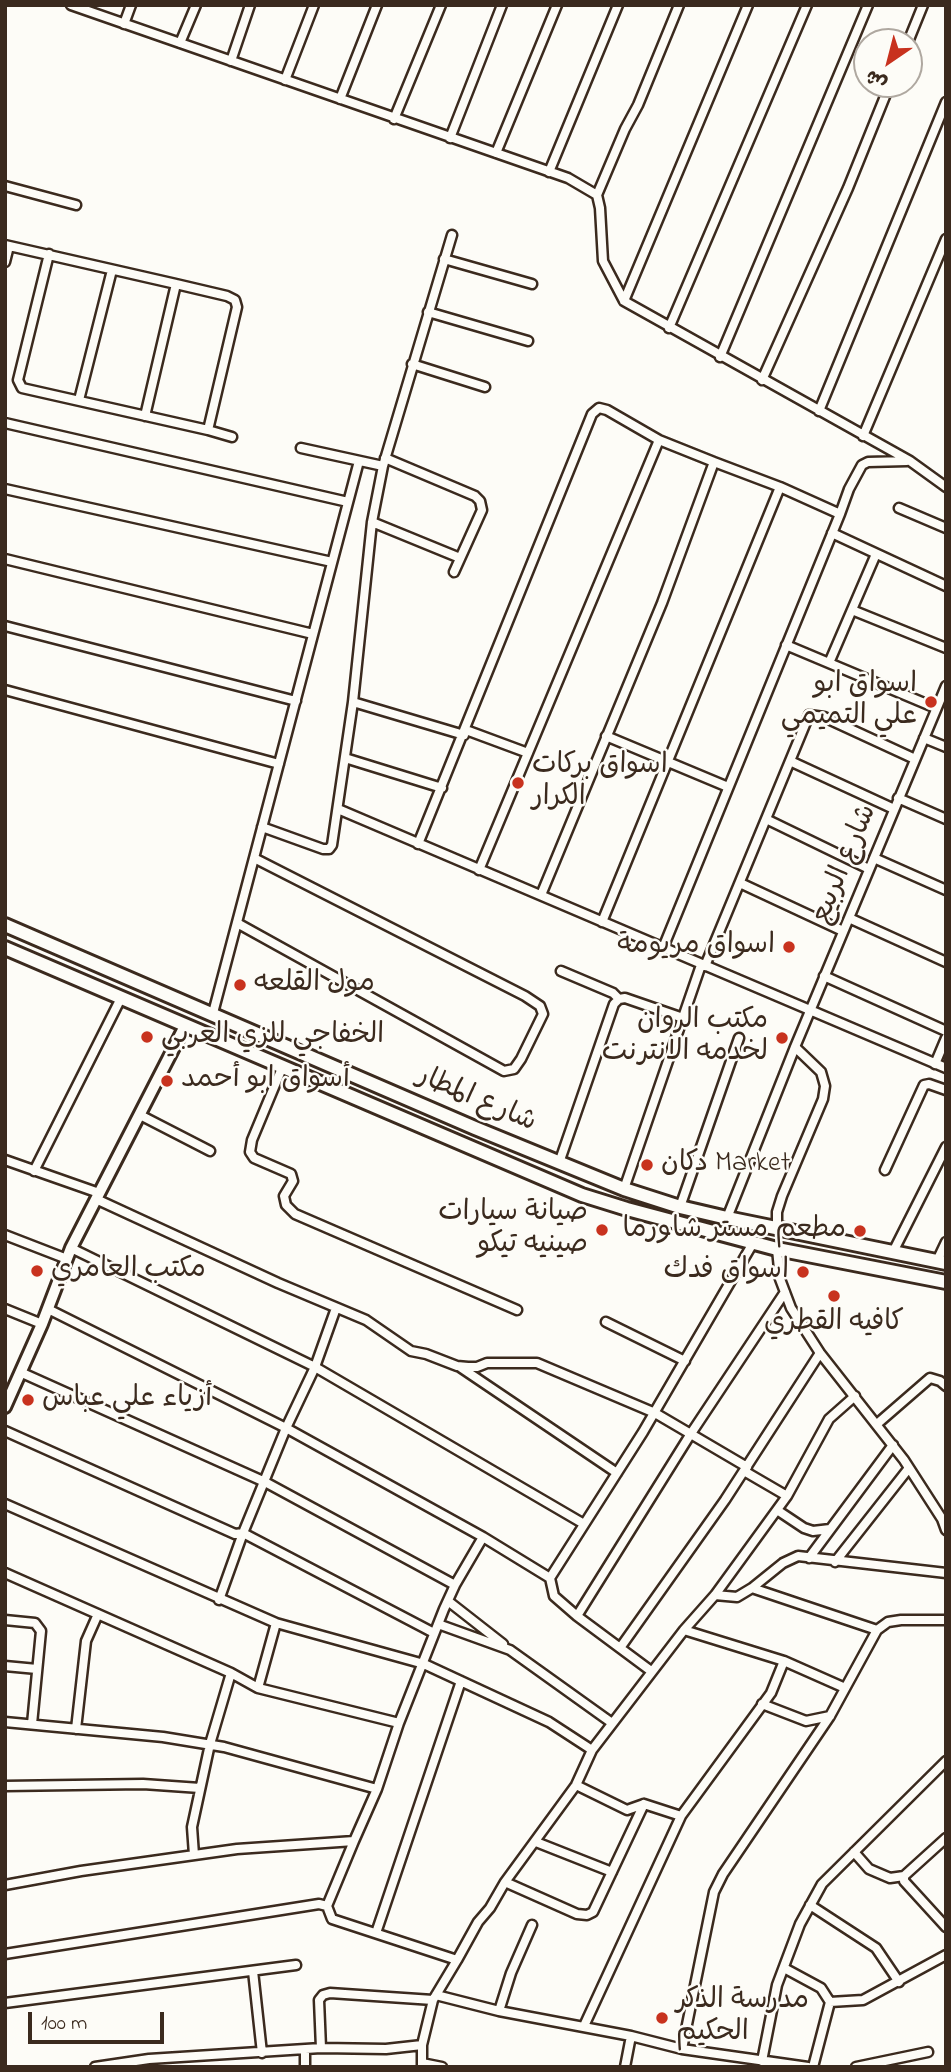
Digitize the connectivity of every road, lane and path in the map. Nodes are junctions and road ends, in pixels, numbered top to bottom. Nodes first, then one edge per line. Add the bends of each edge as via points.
1 (71, 5) edge
2 (131, 5) edge
3 (196, 5) edge
4 (250, 5) edge
5 (314, 5) edge
6 (377, 5) edge
7 (441, 5) edge
8 (502, 5) edge
9 (557, 5) edge
10 (618, 5) edge
11 (679, 5) edge
12 (748, 5) edge
13 (807, 5) edge
14 (867, 5) edge
15 (923, 5) edge
16 (124, 24) junction
17 (914, 28) edge
18 (180, 43) junction
19 (231, 61) junction
20 (285, 80) junction
21 (884, 98) edge
22 (340, 99) junction
23 (946, 102) edge
24 (394, 119) junction
25 (450, 138) junction
26 (496, 153) junction
27 (550, 172) junction
28 (5, 186) edge
29 (597, 195) junction
30 (76, 205) dead end
31 (452, 235) dead end
32 (946, 239) edge
33 (7, 245) edge
34 (49, 254) junction
35 (444, 259) junction
36 (5, 261) edge
37 (112, 270) junction
38 (176, 284) junction
39 (532, 284) dead end
40 (624, 301) junction
41 (428, 312) junction
42 (669, 328) junction
43 (528, 341) dead end
44 (720, 356) junction
45 (412, 364) junction
46 (762, 380) junction
47 (485, 387) dead end
48 (79, 400) junction
49 (819, 411) junction
50 (145, 416) junction
51 (5, 423) edge
52 (208, 430) junction
53 (863, 436) junction
54 (232, 437) dead end
55 (659, 440) junction
56 (301, 448) dead end
57 (359, 461) junction
58 (909, 461) junction
59 (384, 462) junction
60 (714, 462) junction
61 (780, 487) junction
62 (946, 487) edge
63 (5, 489) edge
64 (348, 502) junction
65 (899, 508) dead end
66 (840, 514) junction
67 (372, 522) junction
68 (946, 528) edge
69 (832, 533) junction
70 (876, 554) junction
71 (460, 558) junction
72 (5, 559) edge
73 (332, 562) junction
74 (454, 572) dead end
75 (946, 586) edge
76 (852, 610) junction
77 (5, 626) edge
78 (313, 634) junction
79 (786, 645) junction
80 (946, 648) edge
81 (829, 663) junction
82 (946, 685) edge
83 (5, 690) edge
84 (296, 701) junction
85 (354, 702) junction
86 (936, 708) junction
87 (465, 733) junction
88 (606, 736) junction
89 (924, 737) junction
90 (946, 747) edge
91 (528, 753) junction
92 (345, 758) junction
93 (915, 759) junction
94 (790, 761) junction
95 (669, 763) junction
96 (279, 764) junction
97 (728, 787) junction
98 (442, 788) junction
99 (898, 798) junction
100 (338, 809) junction
101 (894, 809) junction
102 (766, 819) junction
103 (946, 819) edge
104 (262, 827) junction
105 (418, 844) junction
106 (254, 858) junction
107 (874, 858) junction
108 (869, 869) junction
109 (480, 870) junction
110 (740, 883) junction
111 (946, 890) edge
112 (541, 895) junction
113 (849, 918) junction
114 (602, 922) junction
115 (237, 923) junction
116 (5, 925) edge
117 (843, 931) junction
118 (5, 948) edge
119 (663, 948) junction
120 (946, 962) edge
121 (703, 966) junction
122 (561, 971) dead end
123 (824, 976) junction
124 (121, 998) junction
125 (619, 999) junction
126 (810, 1011) junction
127 (213, 1013) junction
128 (683, 1018) junction
129 (185, 1026) junction
130 (946, 1031) edge
131 (739, 1038) dead end
132 (946, 1038) edge
133 (795, 1047) junction
134 (935, 1064) junction
135 (282, 1068) junction
136 (946, 1068) edge
137 (946, 1090) edge
138 (140, 1115) junction
139 (455, 1119) junction
140 (490, 1134) junction
141 (447, 1139) junction
142 (946, 1147) edge
143 (210, 1151) dead end
144 (481, 1153) junction
145 (5, 1160) edge
146 (559, 1163) junction
147 (885, 1170) dead end
148 (34, 1171) junction
149 (624, 1189) junction
150 (97, 1196) junction
151 (680, 1207) junction
152 (727, 1218) junction
153 (777, 1229) junction
154 (5, 1235) edge
155 (946, 1242) edge
156 (753, 1243) junction
157 (777, 1249) junction
158 (893, 1252) junction
159 (69, 1254) junction
160 (937, 1261) edge
161 (922, 1278) junction
162 (946, 1282) edge
163 (785, 1292) junction
164 (336, 1308) junction
165 (5, 1309) edge
166 (48, 1309) junction
167 (517, 1310) dead end
168 (606, 1322) dead end
169 (42, 1324) junction
170 (820, 1353) junction
171 (685, 1361) junction
172 (457, 1366) junction
173 (315, 1367) junction
174 (20, 1372) junction
175 (10, 1384) edge
176 (946, 1386) edge
177 (855, 1396) junction
178 (5, 1407) edge
179 (655, 1413) junction
180 (877, 1424) junction
181 (286, 1428) junction
182 (5, 1432) edge
183 (690, 1435) junction
184 (893, 1445) junction
185 (909, 1468) junction
186 (745, 1469) junction
187 (617, 1473) junction
188 (265, 1482) junction
189 (786, 1496) junction
190 (5, 1504) edge
191 (777, 1510) junction
192 (584, 1524) junction
193 (945, 1528) edge
194 (830, 1529) junction
195 (243, 1533) junction
196 (483, 1537) junction
197 (809, 1558) junction
198 (835, 1562) junction
199 (5, 1573) edge
200 (946, 1573) edge
201 (550, 1577) junction
202 (455, 1585) junction
203 (752, 1588) junction
204 (715, 1594) junction
205 (219, 1600) junction
206 (448, 1601) junction
207 (97, 1614) junction
208 (577, 1616) junction
209 (5, 1620) edge
210 (946, 1620) edge
211 (276, 1623) junction
212 (436, 1628) junction
213 (684, 1630) junction
214 (877, 1630) junction
215 (620, 1648) junction
216 (510, 1650) junction
217 (784, 1661) junction
218 (424, 1664) junction
219 (5, 1666) edge
220 (37, 1669) junction
221 (651, 1671) junction
222 (231, 1673) junction
223 (461, 1681) junction
224 (258, 1688) junction
225 (845, 1688) junction
226 (762, 1704) junction
227 (830, 1716) junction
228 (5, 1722) edge
229 (399, 1723) junction
230 (612, 1723) junction
231 (32, 1724) junction
232 (76, 1728) junction
233 (210, 1744) junction
234 (593, 1750) junction
235 (946, 1761) edge
236 (576, 1785) junction
237 (5, 1786) edge
238 (200, 1788) junction
239 (377, 1789) junction
240 (644, 1804) junction
241 (681, 1816) junction
242 (946, 1838) edge
243 (355, 1841) junction
244 (536, 1842) junction
245 (854, 1852) junction
246 (194, 1855) junction
247 (612, 1872) junction
248 (904, 1876) junction
249 (505, 1882) junction
250 (5, 1885) edge
251 (810, 1905) junction
252 (327, 1906) junction
253 (533, 1925) dead end
254 (946, 1927) edge
255 (376, 1934) junction
256 (5, 1954) edge
257 (946, 1955) edge
258 (457, 1961) junction
259 (296, 1965) dead end
260 (783, 1968) junction
261 (253, 1970) junction
262 (899, 1982) junction
263 (434, 1997) junction
264 (830, 2001) junction
265 (5, 2003) edge
266 (499, 2011) junction
267 (584, 2026) junction
268 (631, 2036) junction
269 (422, 2045) junction
270 (321, 2048) junction
271 (682, 2049) junction
272 (305, 2050) junction
273 (928, 2052) dead end
274 (262, 2053) junction
275 (149, 2063) edge
276 (759, 2063) edge
277 (422, 2065) edge
278 (95, 2067) edge
279 (305, 2067) edge
280 (442, 2067) edge
281 (625, 2067) edge
282 (810, 2067) edge
283 (856, 2067) edge

1 - 16 street
2 - 16 street
3 - 18 street
4 - 19 street
5 - 20 street
6 - 22 street
7 - 24 street
8 - 25 street
9 - 26 street
10 - 27 street
11 - 29 street
12 - 40 street
13 - 42 street
14 - 44 street
15 - 17 street
16 - 18 street
18 - 19 street
19 - 20 street
20 - 22 street
21 - 46 street
22 - 24 street
23 - 49 street
24 - 25 street
25 - 26 street
26 - 27 street
27 - 29 street
28 - 30 street
29 - 40 street via 603,261
31 - 35 street
32 - 53 street
33 - 34 street
33 - 36 street
34 - 37 street
34 - 48 street via 18,380 22,387
35 - 39 street
35 - 41 street
37 - 38 street
37 - 48 street
38 - 50 street
38 - 52 street via 227,296 237,307
40 - 42 street
41 - 43 street
41 - 45 street
42 - 44 street
44 - 46 street
45 - 47 street
45 - 59 street
46 - 49 street
48 - 50 street
49 - 53 street
50 - 52 street
51 - 64 street
52 - 54 street
53 - 58 street
55 - 60 street
55 - 87 street via 607,410 599,408 592,414
55 - 91 street
56 - 57 street
57 - 59 street
57 - 64 street
58 - 62 street
58 - 66 street via 862,465
59 - 67 street
59 - 71 street via 480,501 482,510
60 - 61 street
60 - 88 street
61 - 66 street
61 - 95 street
63 - 73 street
64 - 73 street
65 - 68 street
66 - 69 street
67 - 71 street
67 - 85 street
69 - 70 street
69 - 79 street
70 - 75 street
70 - 76 street
71 - 74 street
72 - 78 street
73 - 78 street
76 - 80 street
76 - 81 street
77 - 84 street
78 - 84 street
79 - 81 street
79 - 97 street
81 - 86 street
82 - 86 street, شارع الربيع
83 - 96 street
84 - 96 street
85 - 87 street
85 - 92 street
86 - 89 street, شارع الربيع
87 - 91 street
87 - 98 street
88 - 95 street
88 - 112 street
89 - 90 street
89 - 93 street, شارع الربيع
91 - 109 street
92 - 98 street
92 - 100 street
93 - 94 street via 809,715
93 - 99 street, شارع الربيع
94 - 101 street
94 - 102 street
95 - 97 street
95 - 114 street
96 - 104 street
97 - 119 street
98 - 105 street
99 - 101 street, شارع الربيع
99 - 103 street
100 - 104 street via 329,849
100 - 105 street
101 - 107 street, شارع الربيع
102 - 108 street
102 - 110 street
104 - 106 street
105 - 109 street
106 - 115 street
106 - 115 street via 525,996 541,1006 543,1014 521,1059 514,1069 504,1071
107 - 108 street, شارع الربيع
107 - 111 street
108 - 113 street, شارع الربيع
109 - 112 street
110 - 117 street
110 - 121 street
112 - 114 street
113 - 117 street, شارع الربيع
113 - 120 street
114 - 119 street
115 - 127 street
116 - 127 main road, شارع المطار
117 - 123 street, شارع الربيع
118 - 124 main road, شارع المطار
119 - 121 street
121 - 126 street
121 - 128 street
122 - 125 street
123 - 126 street, شارع الربيع
123 - 130 street
124 - 129 main road, شارع المطار
124 - 148 street
125 - 128 street
125 - 146 street
126 - 133 street, شارع الربيع
126 - 134 street
127 - 139 main road, شارع المطار
128 - 149 street
129 - 135 main road, شارع المطار
129 - 138 street
131 - 151 street
132 - 134 street
133 - 152 street, شارع الربيع
133 - 153 street via 821,1072 825,1086 782,1196
134 - 136 street
135 - 141 main road, شارع المطار
135 - 167 street via 250,1152 291,1174 286,1205 295,1214
137 - 147 street via 924,1085
138 - 143 street
138 - 150 street
139 - 140 main road, شارع المطار
139 - 141 main road via 455,1131
140 - 144 main road via 482,1141
140 - 146 main road, شارع المطار
141 - 144 main road, شارع المطار
142 - 158 street
144 - 156 main road, شارع المطار via 582,1195
145 - 148 street
146 - 149 main road, شارع المطار
148 - 150 street
149 - 151 main road, شارع المطار
150 - 159 street
150 - 164 street
151 - 152 main road, شارع المطار
152 - 153 main road, شارع المطار
153 - 158 main road, شارع المطار
154 - 159 street
155 - 160 street
156 - 157 main road, شارع المطار
156 - 171 street
157 - 161 main road, شارع المطار
157 - 163 street
158 - 160 main road, شارع المطار
159 - 166 street
159 - 173 street
160 - 161 main road
161 - 162 main road, شارع المطار
163 - 170 street
163 - 183 street
164 - 172 street via 366,1320 411,1351
164 - 173 street
165 - 169 street
166 - 169 street
166 - 181 street
168 - 171 street
169 - 174 street
170 - 177 street
170 - 186 street
171 - 179 street
172 - 179 street via 537,1363
172 - 187 street
173 - 181 street
173 - 192 street
174 - 175 street
174 - 188 street
175 - 178 street
176 - 180 street via 930,1378
177 - 180 street
177 - 189 street via 829,1419
179 - 183 street
179 - 187 street
180 - 184 street
181 - 188 street
181 - 196 street
182 - 195 street via 234,1534
183 - 186 street
183 - 208 street
184 - 185 street
184 - 194 street
185 - 193 street
185 - 198 street
186 - 189 street
186 - 215 street
187 - 192 street
188 - 195 street
188 - 202 street
189 - 191 street
190 - 205 street
191 - 194 street via 804,1528
191 - 204 street
192 - 201 street
194 - 197 street
195 - 205 street
195 - 212 street
196 - 201 street
196 - 202 street
197 - 198 street
197 - 203 street via 790,1559
198 - 200 street
199 - 207 street
201 - 208 street via 554,1596
202 - 206 street
203 - 204 street via 737,1597
203 - 214 street
204 - 213 street
205 - 211 street
206 - 212 street
206 - 216 street
207 - 222 street
207 - 232 street via 86,1641
208 - 215 street
209 - 220 street via 40,1626
210 - 214 street via 901,1620
211 - 218 street
211 - 224 street
212 - 216 street
212 - 218 street
213 - 217 street
213 - 221 street
214 - 225 street
215 - 221 street
216 - 230 street
217 - 225 street
217 - 226 street
218 - 223 street
218 - 229 street
219 - 220 street
220 - 231 street
221 - 230 street
222 - 224 street
222 - 233 street
223 - 234 street via 548,1722
223 - 255 street
224 - 229 street
225 - 227 street
226 - 227 street via 806,1721
226 - 241 street
227 - 271 street via 714,1892
228 - 231 street
229 - 239 street
230 - 234 street
231 - 232 street
232 - 233 street
233 - 238 street
233 - 239 street
234 - 236 street
235 - 245 street
236 - 240 street via 626,1810
236 - 244 street
237 - 238 street
238 - 246 street via 192,1827
239 - 243 street
240 - 241 street
240 - 247 street
241 - 267 street
242 - 248 street
243 - 246 street
243 - 252 street
244 - 247 street
244 - 249 street
245 - 248 street via 869,1869 890,1878
245 - 251 street via 822,1884
246 - 250 street
247 - 249 street via 593,1912 587,1915
248 - 254 street
249 - 258 street
251 - 260 street
251 - 262 street via 876,1948
252 - 255 street via 332,1919
252 - 256 street
253 - 266 street
255 - 258 street
257 - 262 street
258 - 263 street
259 - 261 street
260 - 264 street via 821,1988
260 - 276 street
261 - 265 street
261 - 274 street
262 - 264 street via 863,2000
263 - 266 street
263 - 269 street
263 - 270 street via 323,1995 319,2000
264 - 282 street
266 - 267 street
267 - 268 street
268 - 271 street
268 - 281 street
269 - 270 street
269 - 277 street
270 - 272 street
271 - 276 street
272 - 274 street
272 - 279 street
273 - 283 street
274 - 275 street
275 - 278 street
276 - 282 street
277 - 280 street

